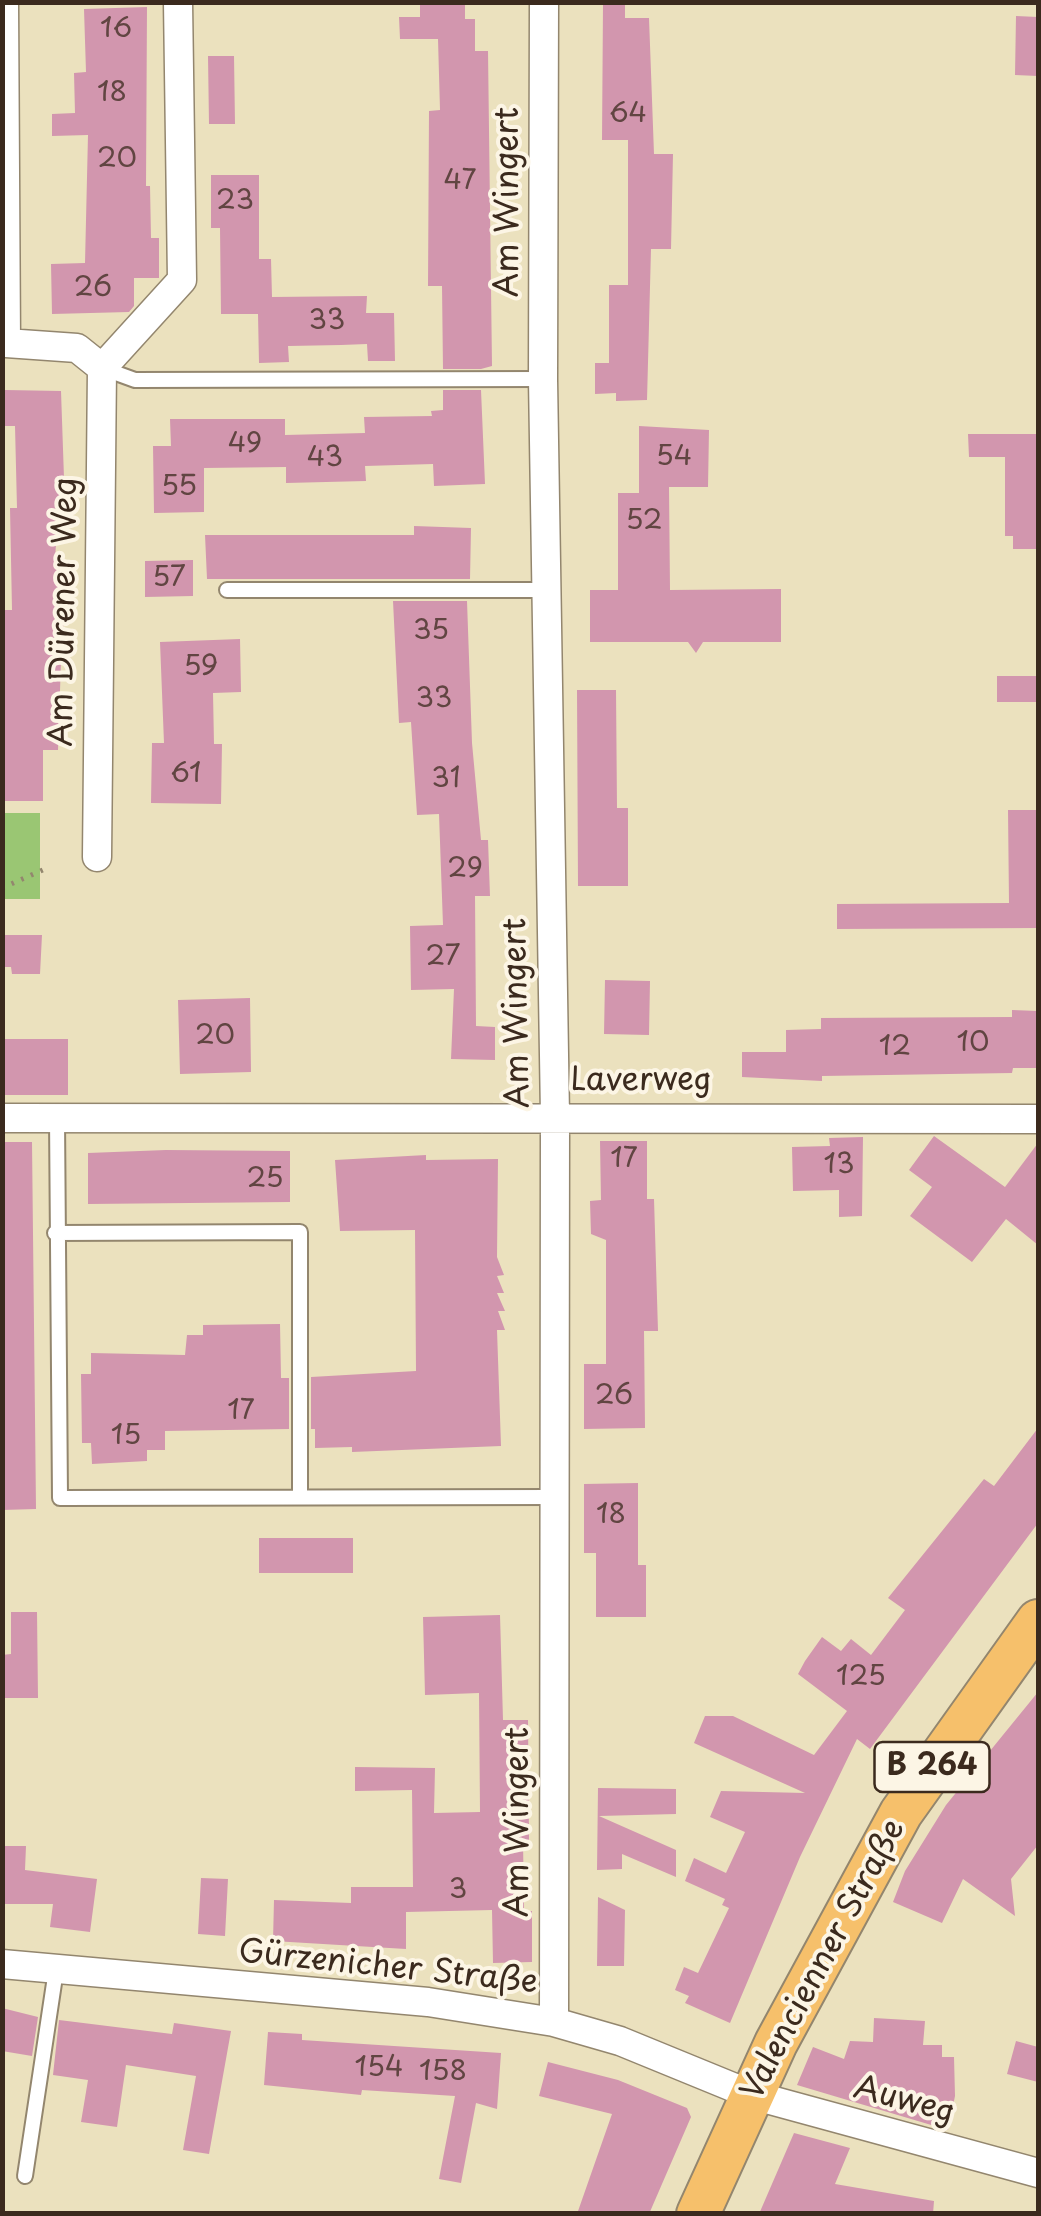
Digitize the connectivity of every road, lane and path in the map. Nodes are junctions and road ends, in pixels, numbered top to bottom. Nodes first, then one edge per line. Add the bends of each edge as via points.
1 (4, 2) edge
2 (178, 2) edge
3 (544, 2) edge
4 (102, 368) junction
5 (543, 379) junction
6 (226, 590) dead end
7 (546, 590) junction
8 (97, 857) dead end
9 (45, 869) dead end
10 (2, 888) edge
11 (555, 1116) junction
12 (2, 1118) edge
13 (56, 1118) junction
14 (1038, 1119) edge
15 (55, 1232) junction
16 (300, 1494) junction
17 (554, 1497) junction
18 (1038, 1620) edge
19 (2, 1964) edge
20 (56, 1970) junction
21 (554, 2022) junction
22 (752, 2095) junction
23 (1038, 2173) edge
24 (25, 2176) dead end
25 (698, 2214) edge

1 - 4 street via 6,344 76,348
2 - 4 street via 182,280
3 - 5 street, Am Wingert
4 - 5 lane via 135,380
4 - 8 street, Am Dürener Weg
5 - 7 street, Am Wingert
6 - 7 lane
7 - 11 street, Am Wingert
9 - 10 path
11 - 13 street, Laverweg
11 - 14 street, Laverweg
11 - 17 street, Am Wingert
12 - 13 street, Laverweg
13 - 15 lane
15 - 16 lane via 60,1498
15 - 16 lane via 300,1232
16 - 17 lane
17 - 21 street, Am Wingert
18 - 22 main road, Valencienner Straße / B 264 via 901,1813
19 - 20 street, Gürzenicher Straße
20 - 21 street, Gürzenicher Straße via 428,2002
20 - 24 lane
21 - 22 street, Gürzenicher Straße
22 - 23 street, Auweg
22 - 25 main road, Valencienner Straße / B 264

